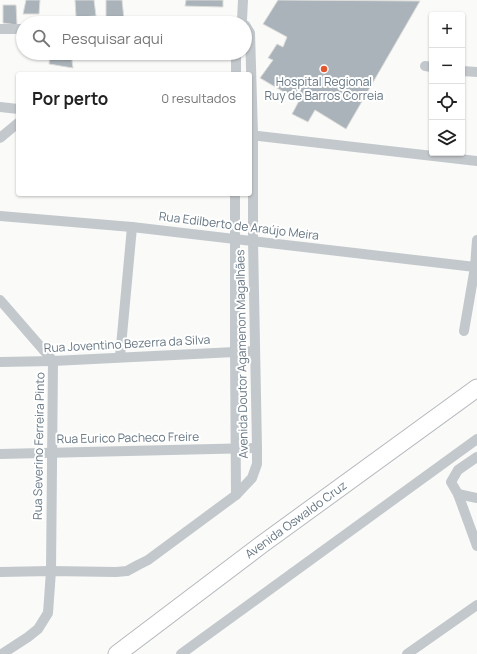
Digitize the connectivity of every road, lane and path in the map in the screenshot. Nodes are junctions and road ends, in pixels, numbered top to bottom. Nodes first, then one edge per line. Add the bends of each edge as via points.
1 (242, 0) edge
2 (243, 16) edge
3 (0, 29) edge
4 (16, 29) edge
5 (236, 60) edge
6 (246, 60) edge
7 (465, 71) edge
8 (236, 72) edge
9 (247, 72) edge
10 (477, 72) edge
11 (0, 107) edge
12 (16, 109) edge
13 (16, 126) edge
14 (252, 135) edge
15 (0, 138) edge
16 (477, 161) edge
17 (235, 196) edge
18 (0, 216) edge
19 (132, 227) junction
20 (236, 239) junction
21 (477, 240) edge
22 (253, 241) junction
23 (475, 267) junction
24 (0, 300) edge
25 (464, 331) dead end
26 (255, 351) junction
27 (235, 352) junction
28 (120, 357) junction
29 (53, 361) junction
30 (0, 362) edge
31 (477, 388) edge
32 (477, 439) edge
33 (257, 448) junction
34 (236, 449) junction
35 (53, 453) junction
36 (0, 454) edge
37 (477, 457) edge
38 (458, 494) junction
39 (236, 496) junction
40 (477, 498) edge
41 (477, 546) edge
42 (51, 571) junction
43 (0, 572) edge
44 (477, 605) edge
45 (2, 654) edge
46 (117, 654) edge
47 (181, 654) edge
48 (407, 654) edge

1 - 2 street, Avenida Doutor Agamenon Magalhães
3 - 4 street
5 - 8 street
6 - 9 street, Avenida Doutor Agamenon Magalhães
7 - 10 street
11 - 12 street
13 - 15 street
14 - 16 street
14 - 22 street, Avenida Doutor Agamenon Magalhães
17 - 20 street, Avenida Doutor Agamenon Magalhães
18 - 19 street, Rua Edilberto de Araújo Meira
19 - 20 street, Rua Edilberto de Araújo Meira
19 - 28 street
20 - 22 street, Rua Edilberto de Araújo Meira
20 - 27 street, Avenida Doutor Agamenon Magalhães
21 - 23 street
22 - 23 street, Rua Edilberto de Araújo Meira
22 - 26 street, Avenida Doutor Agamenon Magalhães
23 - 25 street
24 - 29 street, Rua Severino Ferreira Pinto
26 - 27 street, Rua Joventino Bezerra da Silva
26 - 33 street, Avenida Doutor Agamenon Magalhães
27 - 28 street, Rua Joventino Bezerra da Silva
27 - 34 street, Avenida Doutor Agamenon Magalhães
28 - 29 street, Rua Joventino Bezerra da Silva
29 - 30 street, Rua Joventino Bezerra da Silva
29 - 35 street, Rua Severino Ferreira Pinto
31 - 46 highway, Avenida Oswaldo Cruz via 261,545
32 - 47 street
33 - 34 street, Rua Eurico Pacheco Freire
33 - 39 street, Avenida Doutor Agamenon Magalhães via 257,464 252,478
34 - 35 street, Rua Eurico Pacheco Freire
34 - 39 street, Avenida Doutor Agamenon Magalhães
35 - 36 street, Rua Eurico Pacheco Freire
35 - 42 street, Rua Severino Ferreira Pinto
37 - 38 street via 458,470 451,482
38 - 40 street
38 - 41 street
39 - 42 street via 148,560 127,571
42 - 43 street
42 - 45 street, Rua Severino Ferreira Pinto via 48,613 38,629
44 - 48 street

